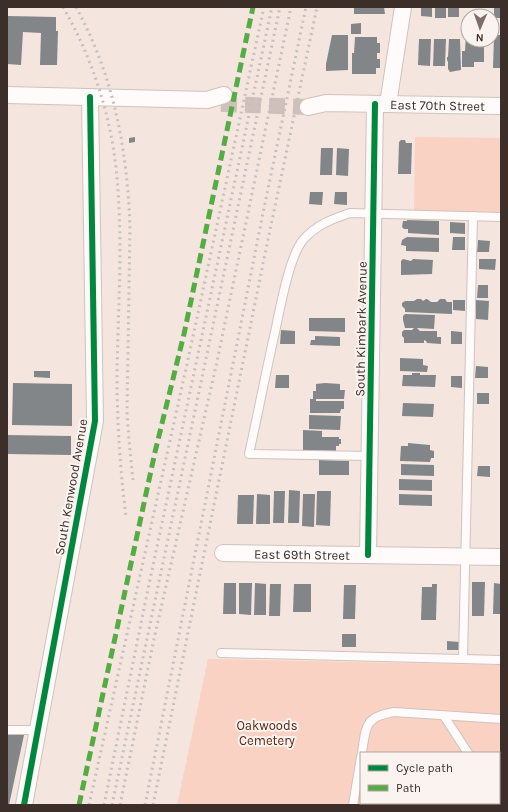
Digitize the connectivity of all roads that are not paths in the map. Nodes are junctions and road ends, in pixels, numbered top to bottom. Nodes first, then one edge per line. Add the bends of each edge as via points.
1 (403, 7) edge
2 (7, 95) edge
3 (90, 97) junction
4 (217, 100) tunnel mouth
5 (315, 102) tunnel mouth
6 (381, 104) junction
7 (501, 106) edge
8 (373, 213) junction
9 (473, 216) junction
10 (501, 217) edge
11 (370, 456) junction
12 (223, 553) dead end
13 (368, 555) junction
14 (466, 557) junction
15 (501, 557) edge
16 (221, 653) dead end
17 (463, 659) junction
18 (501, 660) edge
19 (444, 716) junction
20 (501, 719) edge
21 (7, 730) edge
22 (38, 730) junction
23 (362, 752) edge
24 (467, 752) edge
25 (360, 763) edge
26 (24, 805) edge
27 (353, 805) edge

1 - 6 street, South Kimbark Avenue
2 - 3 street
3 - 4 street
3 - 22 street, South Kenwood Avenue via 95,421
5 - 6 street, East 70th Street
6 - 7 street, East 70th Street
6 - 8 street, South Kimbark Avenue
8 - 9 lane
8 - 11 street, South Kimbark Avenue
8 - 11 lane via 350,213 333,218 316,227 295,253 249,454
9 - 10 lane
9 - 14 lane
11 - 13 street, South Kimbark Avenue
12 - 13 street, East 69th Street
13 - 14 street, East 69th Street
14 - 15 street, East 69th Street
14 - 17 lane
16 - 17 lane
17 - 18 lane
19 - 20 lane
19 - 23 lane via 394,712 379,715 369,722
19 - 24 lane
21 - 22 lane
22 - 26 street, South Kenwood Avenue
25 - 27 lane

